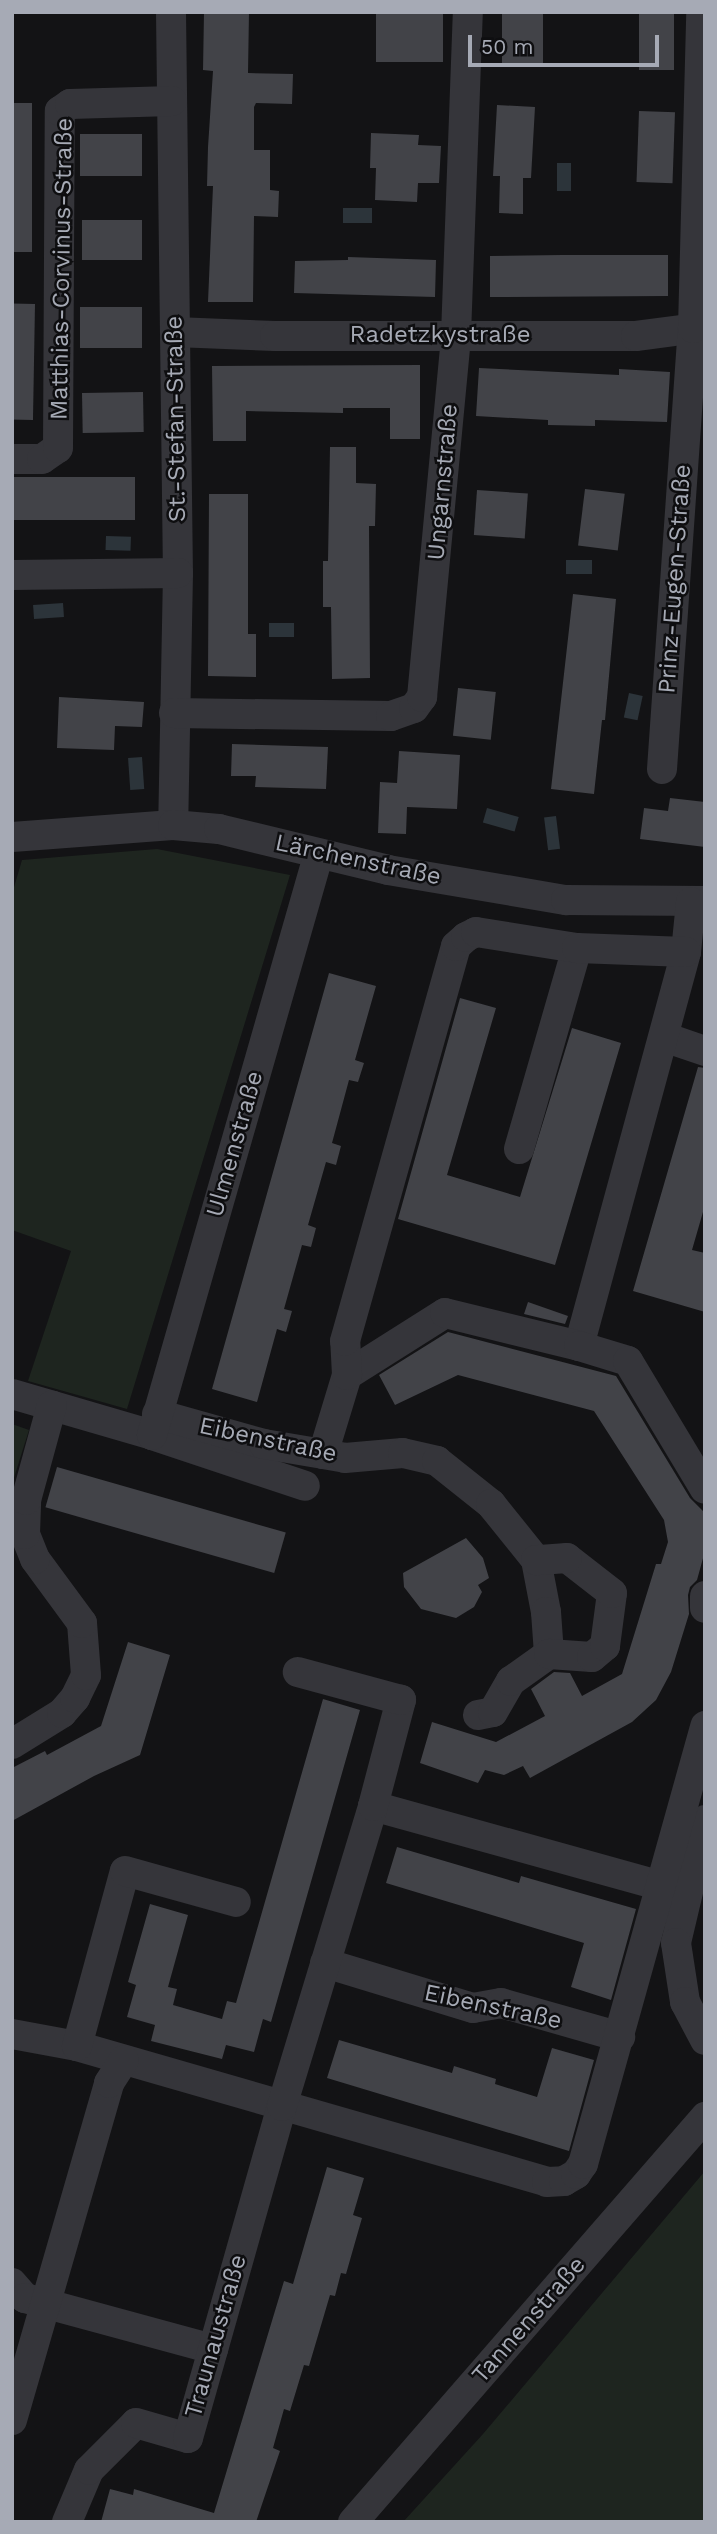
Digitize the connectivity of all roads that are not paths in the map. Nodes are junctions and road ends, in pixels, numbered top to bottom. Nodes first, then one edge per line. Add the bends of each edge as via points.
1 (171, 12) edge
2 (468, 12) edge
3 (701, 12) edge
4 (172, 101) junction
5 (699, 328) edge
6 (175, 332) junction
7 (456, 335) junction
8 (12, 459) edge
9 (178, 573) junction
10 (12, 575) edge
11 (174, 713) junction
12 (662, 769) dead end
13 (173, 825) junction
14 (12, 837) edge
15 (319, 853) junction
16 (698, 902) edge
17 (577, 948) junction
18 (686, 952) junction
19 (668, 1023) junction
20 (705, 1051) edge
21 (519, 1149) dead end
22 (579, 1346) junction
23 (347, 1375) junction
24 (12, 1394) edge
25 (52, 1405) junction
26 (155, 1424) junction
27 (323, 1454) junction
28 (305, 1486) dead end
29 (705, 1489) edge
30 (536, 1560) junction
31 (705, 1597) edge
32 (705, 1608) edge
33 (549, 1654) junction
34 (298, 1672) dead end
35 (478, 1715) dead end
36 (705, 1726) edge
37 (12, 1744) edge
38 (373, 1806) junction
39 (705, 1820) edge
40 (674, 1889) junction
41 (236, 1902) dead end
42 (325, 1963) junction
43 (12, 2034) edge
44 (620, 2037) junction
45 (705, 2040) edge
46 (77, 2046) junction
47 (116, 2072) junction
48 (282, 2106) junction
49 (705, 2117) edge
50 (12, 2283) edge
51 (45, 2303) junction
52 (213, 2349) junction
53 (12, 2420) edge
54 (67, 2522) edge
55 (353, 2522) edge

1 - 4 street, St.-Stefan-Straße
2 - 7 street, Ungarnstraße
3 - 5 street, Prinz-Eugen-Straße
4 - 6 street, St.-Stefan-Straße
4 - 8 street, Matthias-Corvinus-Straße via 70,104 60,111 58,448 41,459
5 - 7 street, Radetzkystraße via 636,336
5 - 12 street, Prinz-Eugen-Straße
6 - 7 street, Radetzkystraße
6 - 9 street, St.-Stefan-Straße
7 - 11 street, Ungarnstraße via 425,684 414,708 391,716
9 - 10 street
9 - 11 street, St.-Stefan-Straße
11 - 13 street, St.-Stefan-Straße
13 - 14 street, Lärchenstraße
13 - 15 street, Lärchenstraße via 219,829
15 - 16 street, Lärchenstraße via 388,870 566,900
15 - 26 street, Ulmenstraße
16 - 18 street
17 - 18 street
17 - 21 street
17 - 23 street via 476,932 456,946 345,1340
18 - 19 street
19 - 20 street
19 - 22 street
22 - 23 street via 445,1313
22 - 29 street via 628,1361
23 - 27 street
24 - 25 street, Eibenstraße
25 - 26 street, Eibenstraße
25 - 37 street via 26,1500 25,1534 35,1559 82,1623 86,1675 62,1713
26 - 27 street, Eibenstraße
26 - 28 street, Eibenstraße
27 - 30 street, Eibenstraße via 345,1458 403,1453 437,1461 491,1504
30 - 33 street, Eibenstraße
30 - 33 street via 567,1558 612,1593 605,1646 592,1657
31 - 32 street
33 - 35 street via 512,1681 493,1712
34 - 38 street via 401,1700
36 - 40 street
38 - 40 street
38 - 42 street
39 - 40 street
40 - 44 street
40 - 45 street via 685,2002
41 - 46 street via 125,1871
42 - 44 street, Eibenstraße via 473,2008 501,2003
42 - 48 street
43 - 46 street
44 - 48 street via 583,2164 576,2175 564,2181 547,2182
46 - 47 street
47 - 48 street
47 - 51 street
48 - 52 street, Traunaustraße
49 - 55 street, Tannenstraße
50 - 51 street via 25,2298
51 - 52 street
51 - 53 street
52 - 54 street, Traunaustraße via 188,2438 136,2423 89,2470

